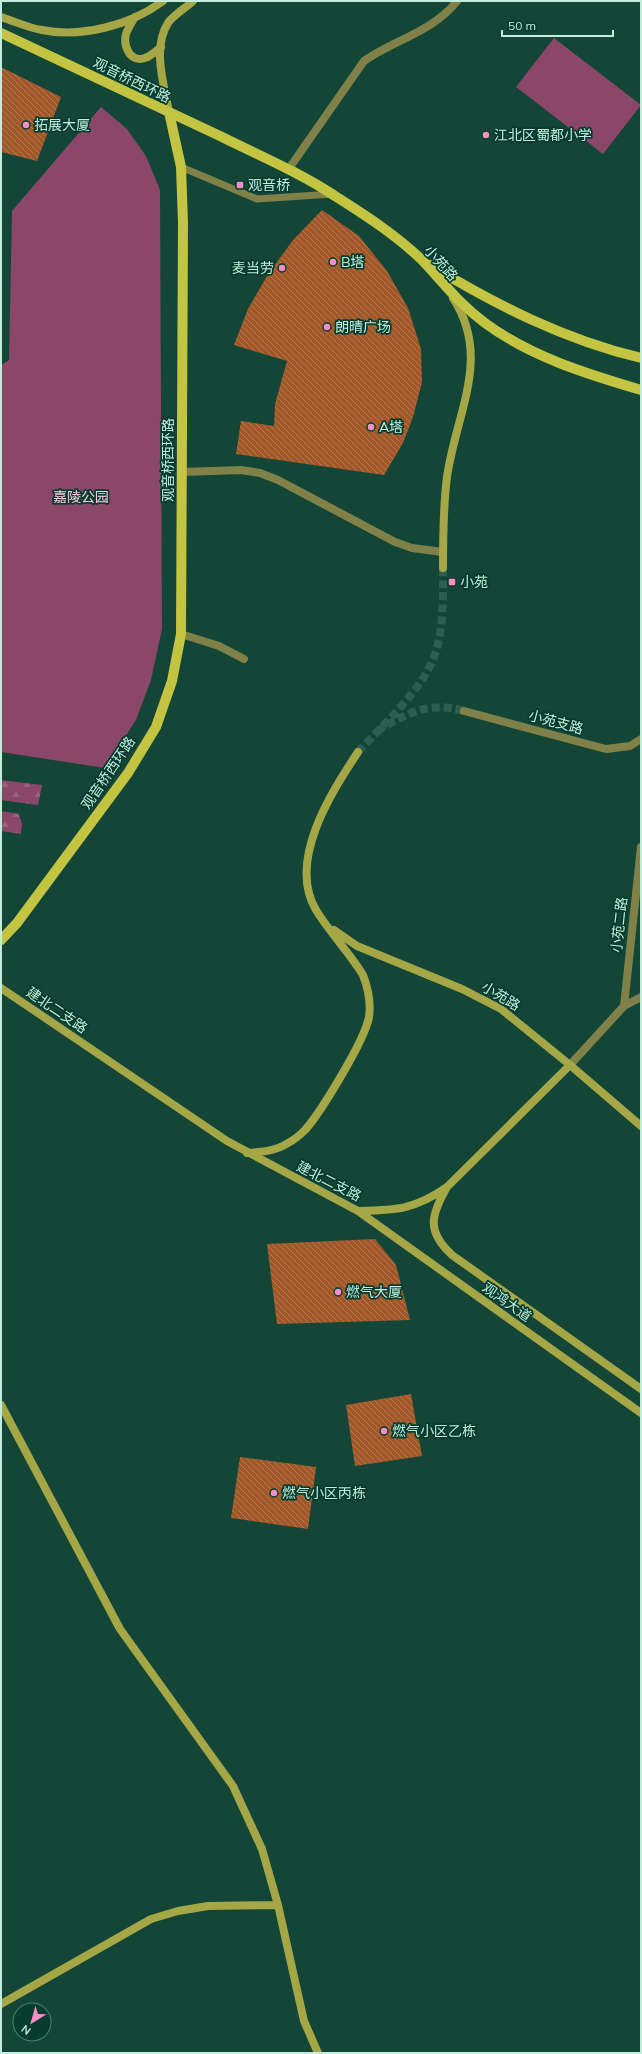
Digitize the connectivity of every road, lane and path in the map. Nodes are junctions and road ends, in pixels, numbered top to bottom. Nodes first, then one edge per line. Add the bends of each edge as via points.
1 (163, 1) edge
2 (193, 1) edge
3 (457, 1) edge
4 (1, 17) edge
5 (135, 17) junction
6 (1, 33) edge
7 (161, 47) junction
8 (169, 112) junction
9 (181, 167) junction
10 (288, 170) junction
11 (333, 194) junction
12 (422, 260) junction
13 (449, 292) junction
14 (641, 358) edge
15 (641, 390) edge
16 (182, 472) junction
17 (443, 552) junction
18 (443, 568) tunnel mouth
19 (181, 634) junction
20 (244, 660) dead end
21 (464, 711) tunnel mouth
22 (641, 739) edge
23 (358, 752) tunnel mouth
24 (641, 847) edge
25 (326, 924) junction
26 (1, 940) edge
27 (1, 988) edge
28 (641, 997) edge
29 (624, 1006) junction
30 (570, 1065) junction
31 (641, 1126) edge
32 (246, 1153) junction
33 (447, 1187) junction
34 (358, 1212) junction
35 (641, 1389) edge
36 (1, 1405) edge
37 (641, 1413) edge
38 (278, 1905) junction
39 (1, 2004) edge
40 (318, 2053) edge

1 - 5 street
2 - 7 street via 168,22
3 - 10 street via 438,20 381,49 364,62
4 - 5 street via 42,30 71,33 112,26
5 - 7 street via 126,33 126,50 130,55 137,59 144,58
6 - 8 main road, 观音桥西环路
7 - 8 street
8 - 9 main road, 观音桥西环路
8 - 10 main road, 小苑路
9 - 11 lane via 257,198
9 - 16 main road, 观音桥西环路
10 - 11 main road, 小苑路
11 - 12 main road, 小苑路 via 383,228
12 - 13 main road, 小苑路
12 - 14 main road via 481,296 530,319 577,340
13 - 15 main road via 483,322 511,341 562,364
13 - 17 street, 小苑路 via 466,321 472,352 447,475
16 - 17 street via 241,470 260,473 395,542 412,548
16 - 19 main road, 观音桥西环路
17 - 18 street, 小苑路
19 - 20 street via 219,646
19 - 26 main road, 观音桥西环路 via 172,681 156,726 128,773 17,923
21 - 22 street, 小苑支路 via 606,749 630,746
23 - 25 street, 小苑路 via 326,804 307,868 310,897
24 - 29 street, 小苑二路
25 - 30 street, 小苑路 via 357,946 462,989 501,1009
25 - 32 street, 小苑路 via 356,964 367,986 369,1017 365,1030 318,1114 304,1131 274,1150
27 - 32 street, 建北二支路
28 - 29 street, 建北二支路
29 - 30 street, 建北二支路
30 - 31 street, 小苑路
30 - 33 street, 建北二支路
32 - 34 street, 建北二支路
33 - 34 street, 建北二支路 via 414,1206
33 - 35 street, 观鸿大道 via 436,1207 433,1219 435,1232 441,1244 452,1255
34 - 37 street, 观鸿大道
36 - 38 street via 120,1629 233,1786 262,1849
38 - 39 street via 208,1906 151,1919
38 - 40 street via 304,2021

